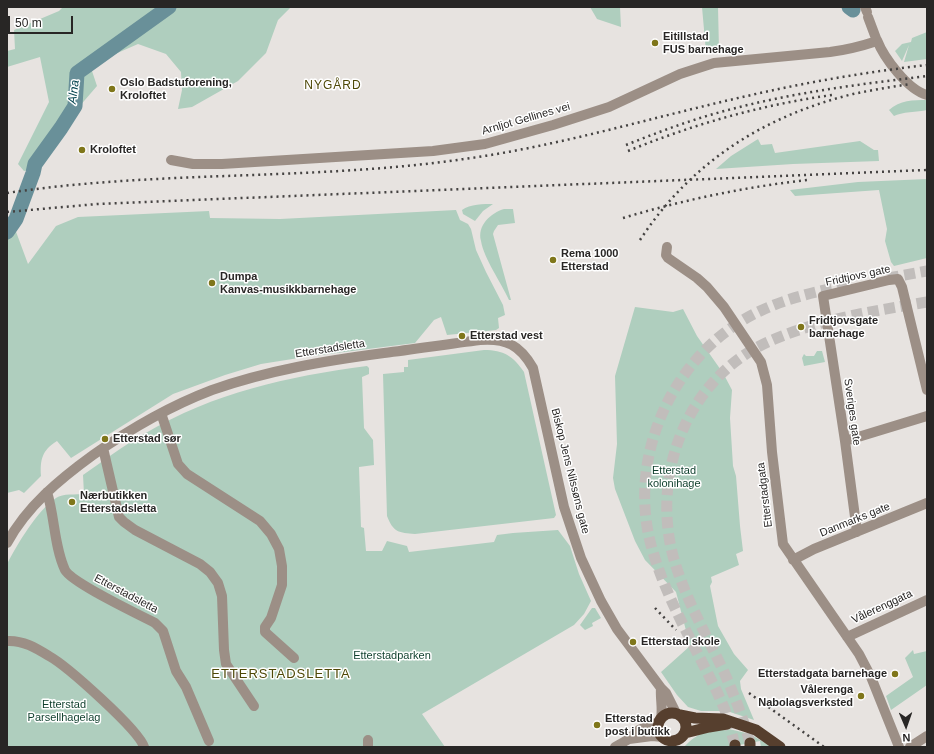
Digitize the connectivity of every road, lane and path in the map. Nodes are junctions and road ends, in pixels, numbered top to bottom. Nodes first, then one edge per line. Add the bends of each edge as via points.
1 (867, 12) edge
2 (877, 41) junction
3 (927, 94) edge
4 (171, 160) dead end
5 (667, 247) dead end
6 (823, 296) joint
7 (510, 343) joint
8 (927, 390) edge
9 (161, 413) junction
10 (927, 416) edge
11 (845, 442) junction
12 (103, 448) junction
13 (47, 492) junction
14 (927, 503) edge
15 (857, 532) junction
16 (7, 543) edge
17 (793, 560) junction
18 (927, 600) edge
19 (847, 637) junction
20 (7, 641) edge
21 (294, 658) dead end
22 (660, 688) junction
23 (254, 706) dead end
24 (678, 714) junction
25 (660, 720) junction
26 (733, 723) junction
27 (927, 736) edge
28 (629, 739) junction
29 (682, 739) edge
30 (210, 741) dead end
31 (665, 741) edge
32 (144, 747) edge
33 (615, 747) edge
34 (780, 747) edge
35 (899, 747) edge
36 (910, 747) edge

1 - 2 street
2 - 3 street via 898,72 921,93
2 - 4 street, Arnljot Gellines vei via 837,51 710,64 680,74 609,107 532,131 466,147 222,164 193,164
5 - 17 street, Etterstadgata via 668,258 697,278 714,295 761,362 767,385 783,544
6 - 8 street, Fridtjovs gate via 898,279
6 - 11 street, Sveriges gate
7 - 9 street, Etterstadsletta via 488,339 298,366 211,391
7 - 22 street, Biskop Jens Nilssøns gate via 523,352 533,368 564,507 588,573 623,639
9 - 12 street, Etterstadsletta
9 - 21 street via 178,464 187,474 260,522 271,534 279,549 282,585 265,632
10 - 11 street
11 - 15 street, Sveriges gate
12 - 13 street, Etterstadsletta
12 - 23 street via 119,517 135,530 200,564 218,583 222,596 226,664
13 - 16 street, Etterstadsletta via 23,519
13 - 30 street, Etterstadsletta via 59,554 66,572 79,583 155,623 162,631 176,671 186,687
14 - 15 street, Danmarks gate
15 - 17 street, Danmarks gate
17 - 19 street, Etterstadgata
18 - 19 street, Vålerenggata
19 - 35 street, Etterstadgata via 871,677
20 - 32 street via 21,641 50,656 129,726
22 - 24 street, Biskop Jens Nilssøns gate via 666,693
22 - 25 street, Biskop Jens Nilssøns gate via 663,707
24 - 25 highway via 668,714
24 - 26 highway via 695,718 723,719
24 - 29 highway via 686,725
25 - 28 street via 639,730
25 - 31 highway via 659,731
26 - 29 highway via 709,727
26 - 34 highway via 756,730
27 - 36 street
28 - 31 street via 652,736
28 - 33 street
29 - 31 highway

